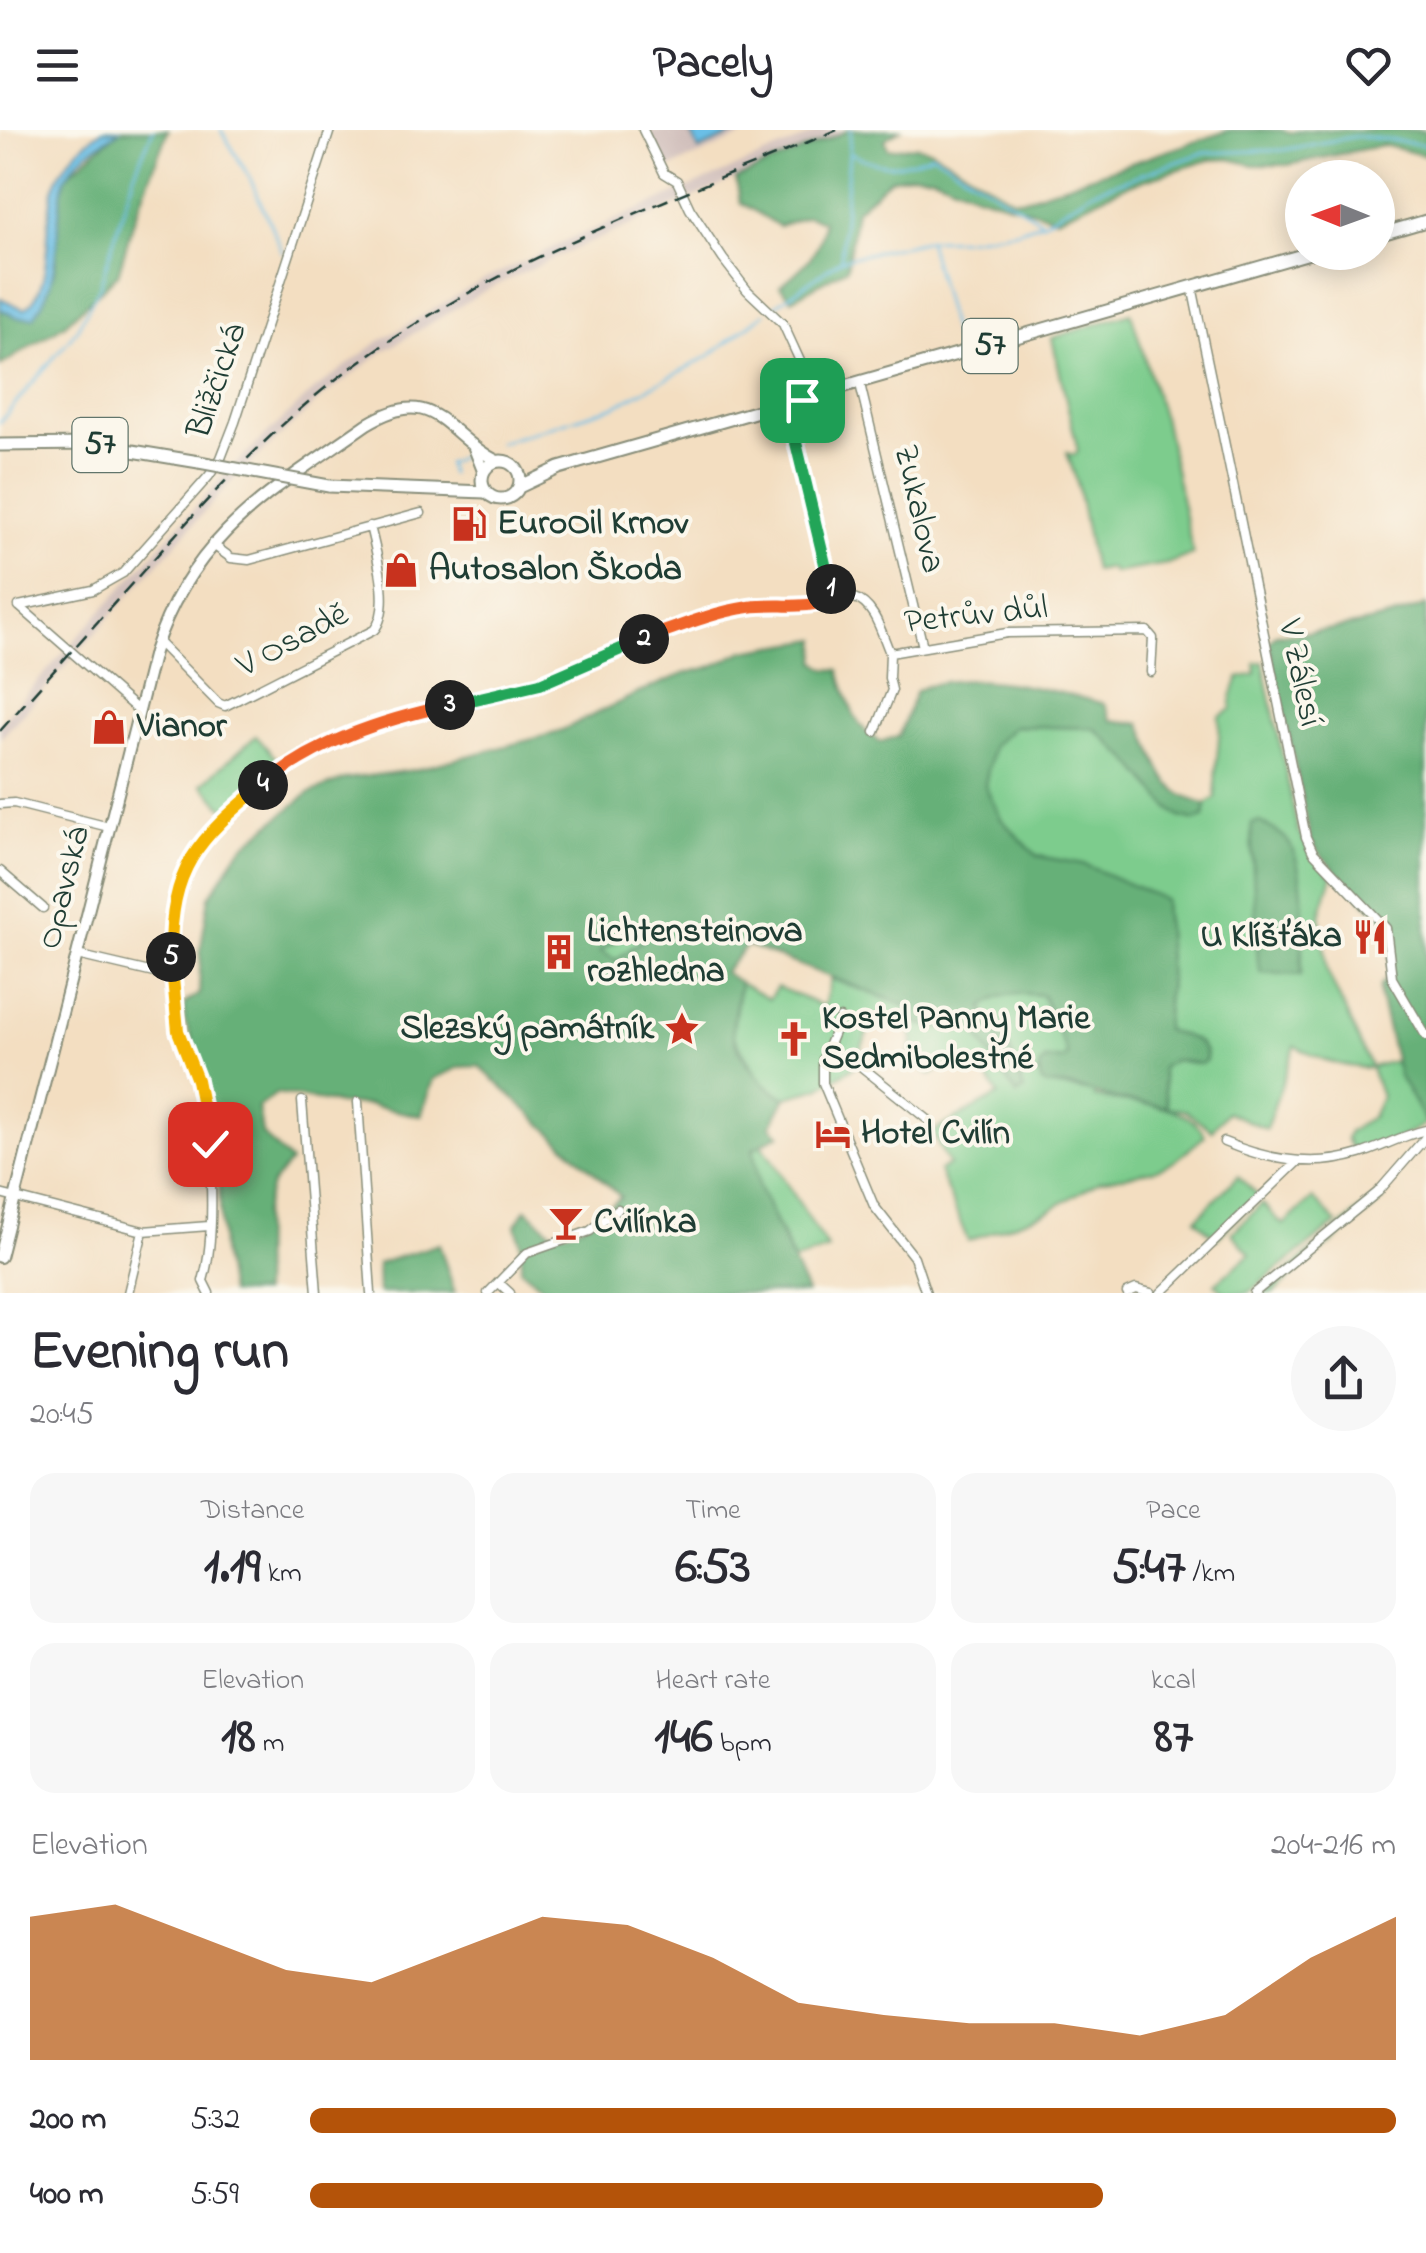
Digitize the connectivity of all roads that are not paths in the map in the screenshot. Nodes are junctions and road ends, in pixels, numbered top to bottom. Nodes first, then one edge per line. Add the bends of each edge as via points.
1 (330, 130) edge
2 (643, 130) edge
3 (1426, 221) edge
4 (1395, 229) edge
5 (1285, 260) edge
6 (1192, 286) junction
7 (804, 372) junction
8 (860, 384) junction
9 (830, 392) junction
10 (793, 403) junction
11 (470, 443) junction
12 (0, 444) edge
13 (497, 460) junction
14 (559, 468) junction
15 (518, 470) junction
16 (483, 473) junction
17 (519, 486) junction
18 (448, 488) junction
19 (485, 492) junction
20 (420, 513) dead end
21 (370, 526) junction
22 (212, 544) junction
23 (834, 599) junction
24 (157, 640) junction
25 (922, 648) junction
26 (890, 653) junction
27 (1151, 672) dead end
28 (139, 711) junction
29 (875, 732) dead end
30 (0, 804) edge
31 (108, 827) junction
32 (0, 873) edge
33 (42, 908) dead end
34 (77, 955) junction
35 (171, 977) junction
36 (840, 1018) dead end
37 (1426, 1036) edge
38 (848, 1056) dead end
39 (302, 1100) dead end
40 (358, 1102) dead end
41 (927, 1118) dead end
42 (1426, 1134) edge
43 (1224, 1142) dead end
44 (1297, 1162) junction
45 (0, 1194) edge
46 (15, 1198) junction
47 (618, 1209) dead end
48 (209, 1226) junction
49 (143, 1231) junction
50 (0, 1257) edge
51 (499, 1283) junction
52 (128, 1293) edge
53 (209, 1293) edge
54 (317, 1293) edge
55 (370, 1293) edge
56 (488, 1293) edge
57 (510, 1293) edge
58 (926, 1293) edge
59 (1126, 1293) edge
60 (1151, 1293) edge
61 (1160, 1293) edge
62 (1254, 1293) edge

1 - 28 street, Bližčická via 217,464 111,582 19,606
2 - 7 street via 723,260 783,324
3 - 4 main road
5 - 6 main road, 57
6 - 8 main road, 57
6 - 37 street, V Zálesí via 1306,836 1313,852 1386,928 1392,978
7 - 9 street via 815,373
7 - 10 street
8 - 9 main road, 57
8 - 25 street, Zukalova
9 - 10 main road, 57
10 - 14 main road, 57
10 - 23 street
11 - 13 main road, Opavská
11 - 16 main road
11 - 22 main road, Opavská via 431,412 387,414 261,500
12 - 18 main road, 57, bridge via 102,445 329,486
13 - 15 main road, 57
13 - 16 main road, 57
14 - 15 main road, 57
14 - 17 main road, 57
15 - 17 main road
16 - 18 main road, 57
16 - 19 main road
17 - 19 main road, 57 via 504,499
18 - 19 main road, 57
20 - 21 street
21 - 22 street via 246,561
21 - 24 street, V Osadě via 384,603 374,630 225,706
22 - 24 main road, Opavská
23 - 26 street, Petrův důl via 854,598 870,610
23 - 35 street via 723,612 540,684 367,728 288,765 204,837 186,866 171,928
24 - 28 main road, Opavská
25 - 26 street, Petrův důl
25 - 27 street, Petrův důl via 1007,632 1147,631 1153,638
26 - 29 street via 892,690
28 - 31 main road, Opavská
30 - 31 street
31 - 34 main road, Opavská
32 - 33 street
34 - 35 street
34 - 46 main road, Opavská
35 - 48 street via 178,1031 210,1144
36 - 58 street via 821,1068 823,1083 874,1206 914,1257
38 - 41 street
39 - 54 street
40 - 55 street
42 - 44 street via 1358,1155
42 - 62 street via 1378,1192
43 - 44 street
44 - 61 street
45 - 46 street
46 - 49 street
46 - 50 main road, Opavská
47 - 51 street via 590,1231 527,1253
48 - 49 street
48 - 53 street via 203,1282
49 - 52 street
51 - 56 street
51 - 57 street
59 - 60 street

